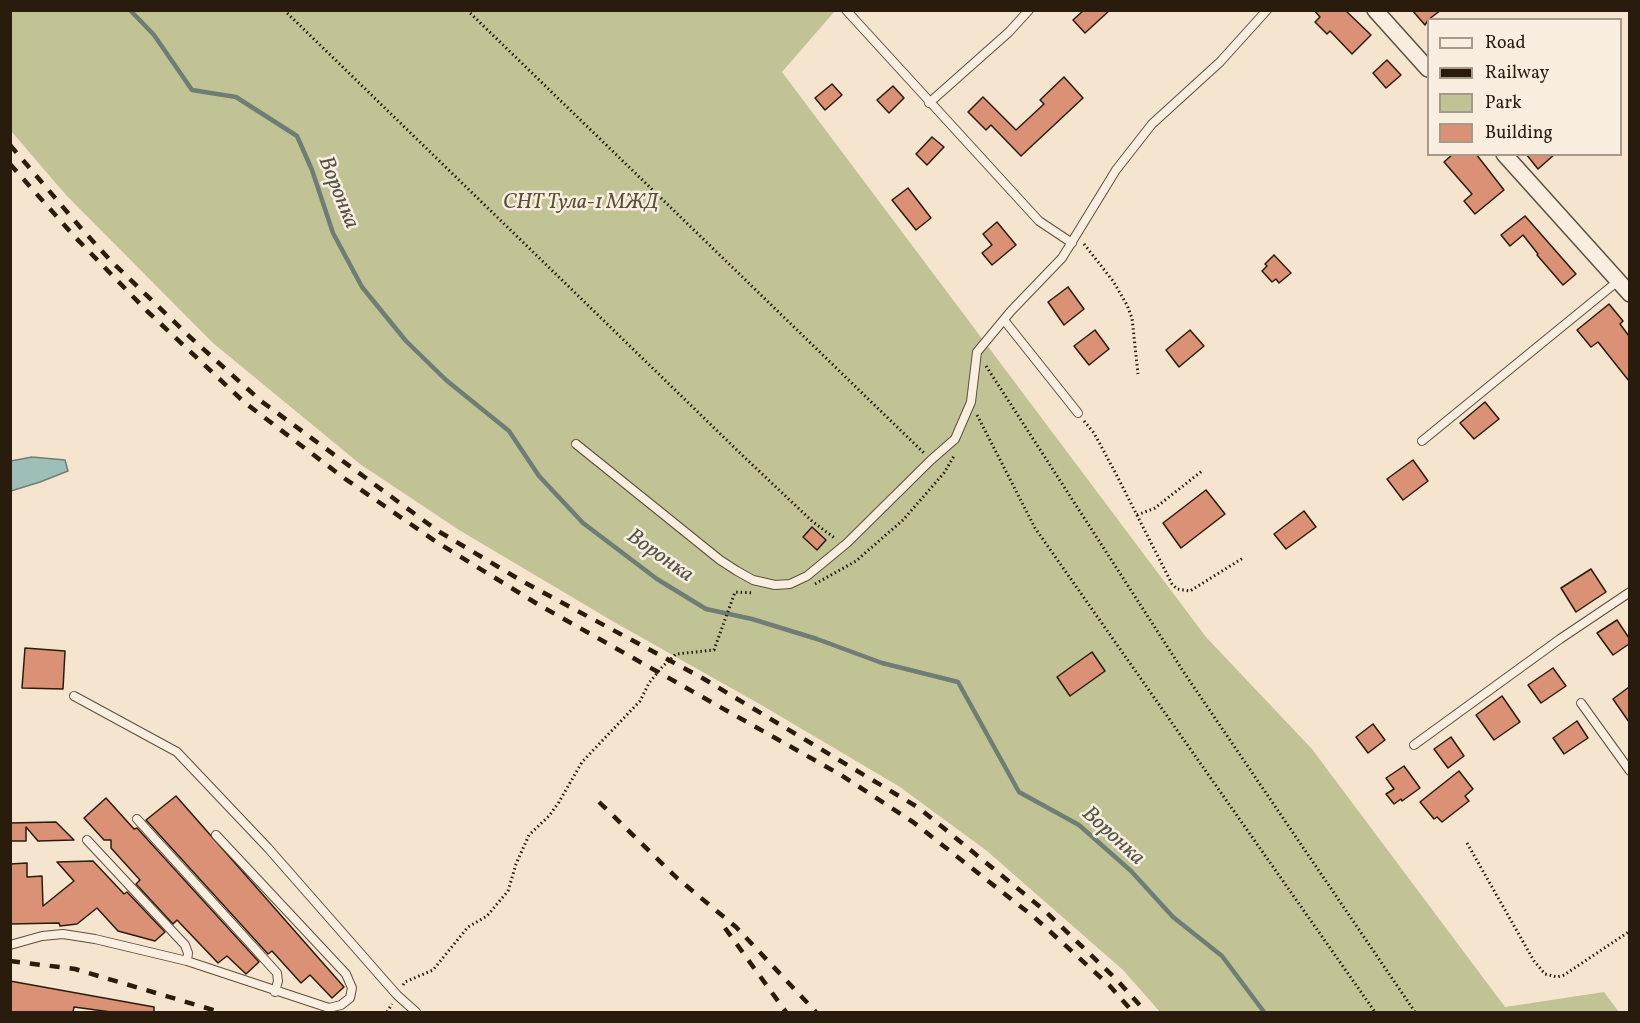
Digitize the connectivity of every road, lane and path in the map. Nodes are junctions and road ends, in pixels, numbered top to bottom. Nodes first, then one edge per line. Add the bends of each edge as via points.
1 (284, 10) edge
2 (467, 10) edge
3 (846, 10) edge
4 (1029, 10) edge
5 (1267, 10) edge
6 (1375, 10) edge
7 (1427, 68) edge
8 (929, 103) junction
9 (1506, 156) edge
10 (1077, 235) junction
11 (1072, 243) junction
12 (1625, 286) edge
13 (1004, 320) junction
14 (977, 352) junction
15 (1138, 374) dead end
16 (971, 402) junction
17 (1078, 413) joint
18 (956, 439) junction
19 (1422, 441) dead end
20 (576, 444) dead end
21 (931, 460) junction
22 (1202, 471) dead end
23 (1137, 515) junction
24 (847, 543) junction
25 (1243, 558) dead end
26 (819, 583) dead end
27 (735, 592) dead end
28 (1629, 592) edge
29 (74, 696) dead end
30 (1581, 703) dead end
31 (1414, 745) dead end
32 (1629, 771) edge
33 (137, 819) dead end
34 (216, 835) dead end
35 (87, 840) dead end
36 (1467, 843) dead end
37 (1629, 931) edge
38 (10, 945) edge
39 (187, 962) junction
40 (275, 992) junction
41 (397, 995) junction
42 (387, 1012) edge
43 (416, 1012) edge
44 (1375, 1012) edge
45 (1415, 1012) edge

1 - 24 path via 741,454 813,522
2 - 21 path
3 - 8 lane
4 - 8 lane
5 - 10 lane via 1220,62 1152,124 1116,170
6 - 7 street
8 - 11 lane via 1039,221
9 - 12 street
10 - 11 lane
10 - 15 path via 1127,305
11 - 13 lane
12 - 19 lane
13 - 14 lane
13 - 17 lane
14 - 16 lane
14 - 45 path via 1191,683
16 - 18 lane
16 - 44 path via 1035,528
17 - 23 path via 1094,433
18 - 21 lane
18 - 26 path via 950,464 903,520 856,561
20 - 24 lane via 720,560 753,580 790,584 807,576
21 - 24 lane
22 - 23 path via 1155,508
23 - 25 path via 1177,589 1190,591
27 - 41 path via 714,650 676,654 663,666 640,701 582,762 554,809 529,835 508,891 487,916 468,927 433,970 405,982
28 - 31 lane
29 - 41 lane via 177,752
30 - 32 lane
33 - 40 lane via 277,974
34 - 40 lane via 346,974 352,988 350,998 329,1008
35 - 39 lane via 185,945
36 - 37 path via 1545,974 1564,975
38 - 39 lane via 63,934
39 - 40 lane
41 - 42 path
41 - 43 lane

